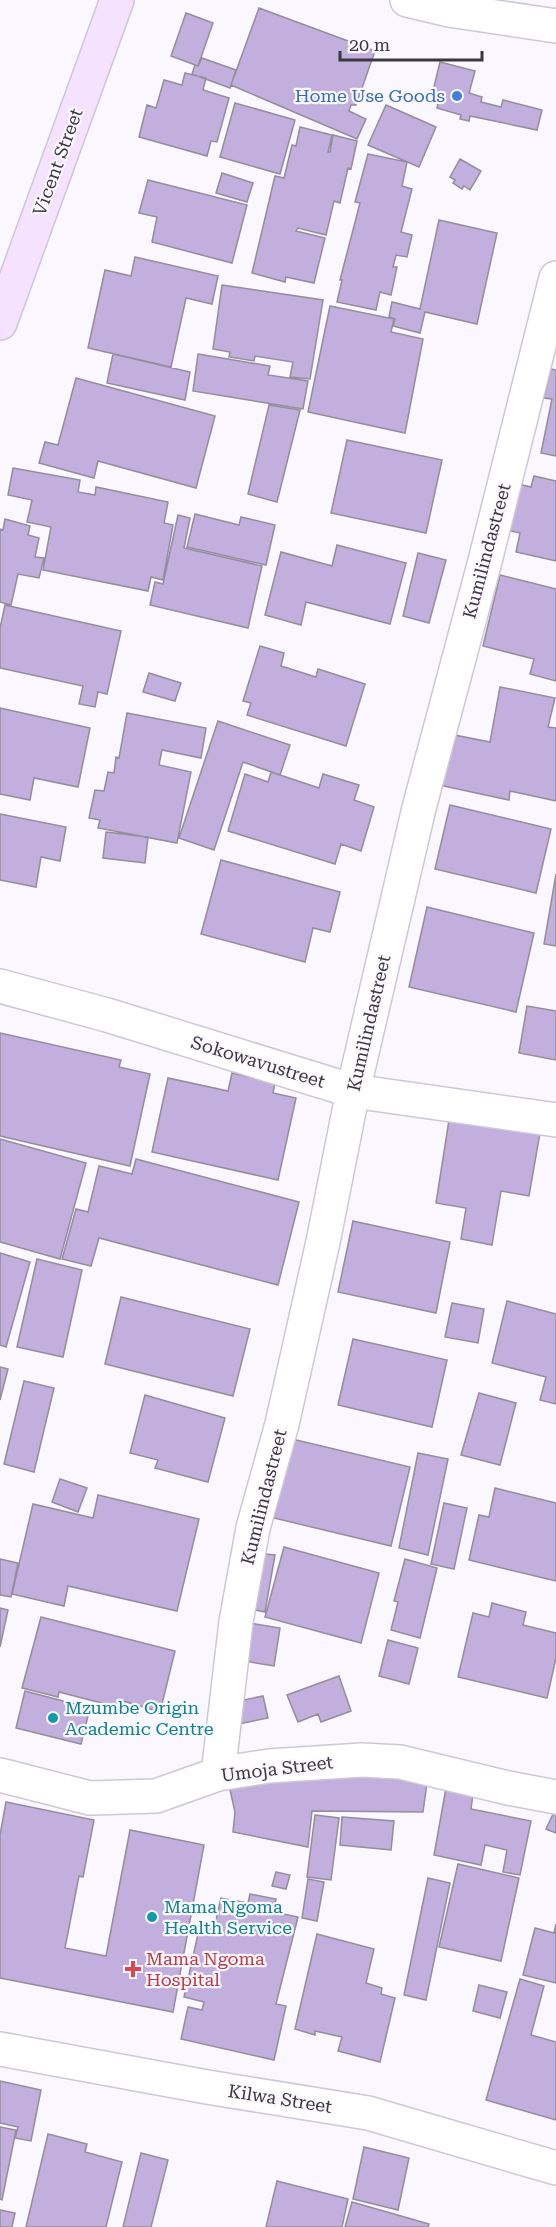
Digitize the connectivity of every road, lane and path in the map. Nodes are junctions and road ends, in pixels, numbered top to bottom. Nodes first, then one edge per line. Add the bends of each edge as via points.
1 (117, 0) edge
2 (407, 0) edge
3 (556, 26) edge
4 (556, 278) edge
5 (0, 323) edge
6 (0, 986) edge
7 (353, 1091) junction
8 (556, 1120) edge
9 (218, 1774) junction
10 (0, 1775) edge
11 (556, 1797) edge
12 (0, 2049) edge
13 (556, 2168) edge

1 - 5 street, Vicent Street
2 - 3 street
4 - 7 street, Kumilindastreet via 419,808
6 - 7 street, Sokowavustreet
7 - 8 street, Sokowavustreet
7 - 9 street, Kumilindastreet via 282,1424 253,1528 236,1622
9 - 10 street, Umoja Street via 156,1796 90,1798
9 - 11 street, Umoja Street via 313,1763 400,1762
12 - 13 street, Kilwa Street via 368,2113

